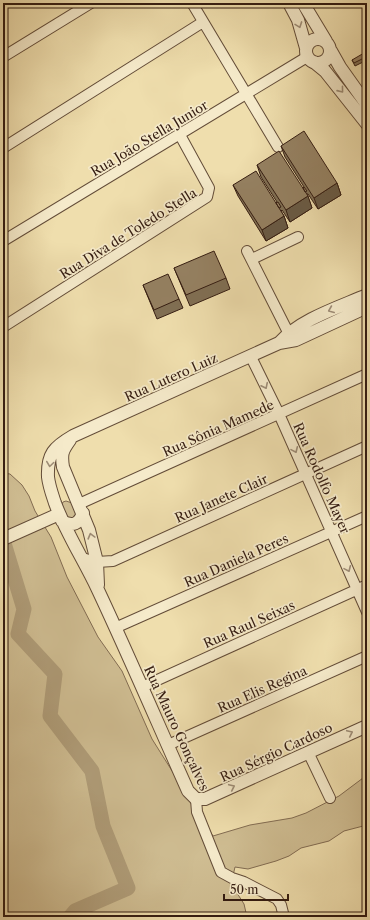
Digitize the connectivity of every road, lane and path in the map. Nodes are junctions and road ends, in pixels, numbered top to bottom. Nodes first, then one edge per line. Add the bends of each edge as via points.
1 (91, 3) edge
2 (192, 3) edge
3 (289, 3) edge
4 (303, 3) edge
5 (203, 22) junction
6 (328, 46) junction
7 (309, 56) junction
8 (3, 57) edge
9 (246, 94) junction
10 (367, 105) edge
11 (367, 124) edge
12 (180, 135) junction
13 (278, 146) dead end
14 (3, 148) edge
15 (298, 237) dead end
16 (3, 242) edge
17 (367, 295) edge
18 (367, 307) edge
19 (3, 327) edge
20 (290, 337) junction
21 (251, 357) junction
22 (367, 374) edge
23 (279, 414) junction
24 (73, 436) junction
25 (367, 446) edge
26 (306, 474) junction
27 (79, 505) junction
28 (59, 514) junction
29 (367, 516) edge
30 (332, 532) junction
31 (3, 539) edge
32 (82, 558) junction
33 (97, 562) junction
34 (367, 585) edge
35 (98, 589) junction
36 (357, 590) junction
37 (367, 612) edge
38 (115, 628) junction
39 (367, 656) edge
40 (142, 687) junction
41 (367, 726) edge
42 (168, 745) junction
43 (308, 752) junction
44 (330, 798) dead end
45 (196, 799) junction
46 (284, 917) edge

1 - 8 street
2 - 5 street
3 -> 7 street via 298,20
4 - 6 street
5 - 9 street
5 - 14 street
6 - 7 street via 330,54 326,61 318,63
6 - 7 street via 319,38 310,41
6 - 10 street
7 - 9 street, Rua João Stella Junior
7 -> 11 street via 325,71
9 - 12 street, Rua João Stella Junior
9 - 13 street
12 - 16 street, Rua João Stella Junior
12 - 19 street, Rua Diva de Toledo Stella via 209,188 207,197
15 - 20 street via 249,255
17 -> 20 street, Rua Lutero Luiz via 322,314
18 - 20 street, Rua Lutero Luiz
20 - 21 street, Rua Lutero Luiz
21 -> 23 street, Rua Rodolfo Mayer
21 - 24 street, Rua Lutero Luiz
22 - 23 street, Rua Sônia Mamede
23 -> 26 street, Rua Rodolfo Mayer
23 - 27 street, Rua Sônia Mamede
24 - 27 street via 63,449 61,457
24 -> 28 street, Rua Lutero Luiz via 60,443 52,452 49,462 49,482
25 - 26 street, Rua Janete Clair
26 - 30 street, Rua Rodolfo Mayer
26 - 33 street, Rua Janete Clair via 113,561
27 - 28 street via 70,496 64,496 60,500
27 - 28 street via 80,520 75,524 68,524
33 -> 27 street via 89,530
28 - 31 street
28 - 32 street, Rua Mauro Gonçalves
29 - 30 street, Rua Daniela Peres
30 -> 36 street, Rua Rodolfo Mayer
30 - 38 street, Rua Daniela Peres
32 - 33 street, Rua Janete Clair
32 - 35 street, Rua Mauro Gonçalves
33 - 35 street
34 - 36 street, Rua Raul Seixas
35 - 38 street, Rua Mauro Gonçalves
36 - 37 street, Rua Rodolfo Mayer
36 - 40 street, Rua Raul Seixas
38 - 40 street, Rua Mauro Gonçalves
39 - 42 street, Rua Elis Regina
40 - 42 street, Rua Mauro Gonçalves
43 -> 41 street, Rua Sérgio Cardoso
42 - 45 street, Rua Mauro Gonçalves via 188,791
43 - 44 street
45 -> 43 street, Rua Sérgio Cardoso via 205,800
45 - 46 street, Rua Mauro Gonçalves via 197,812 221,872 277,899

